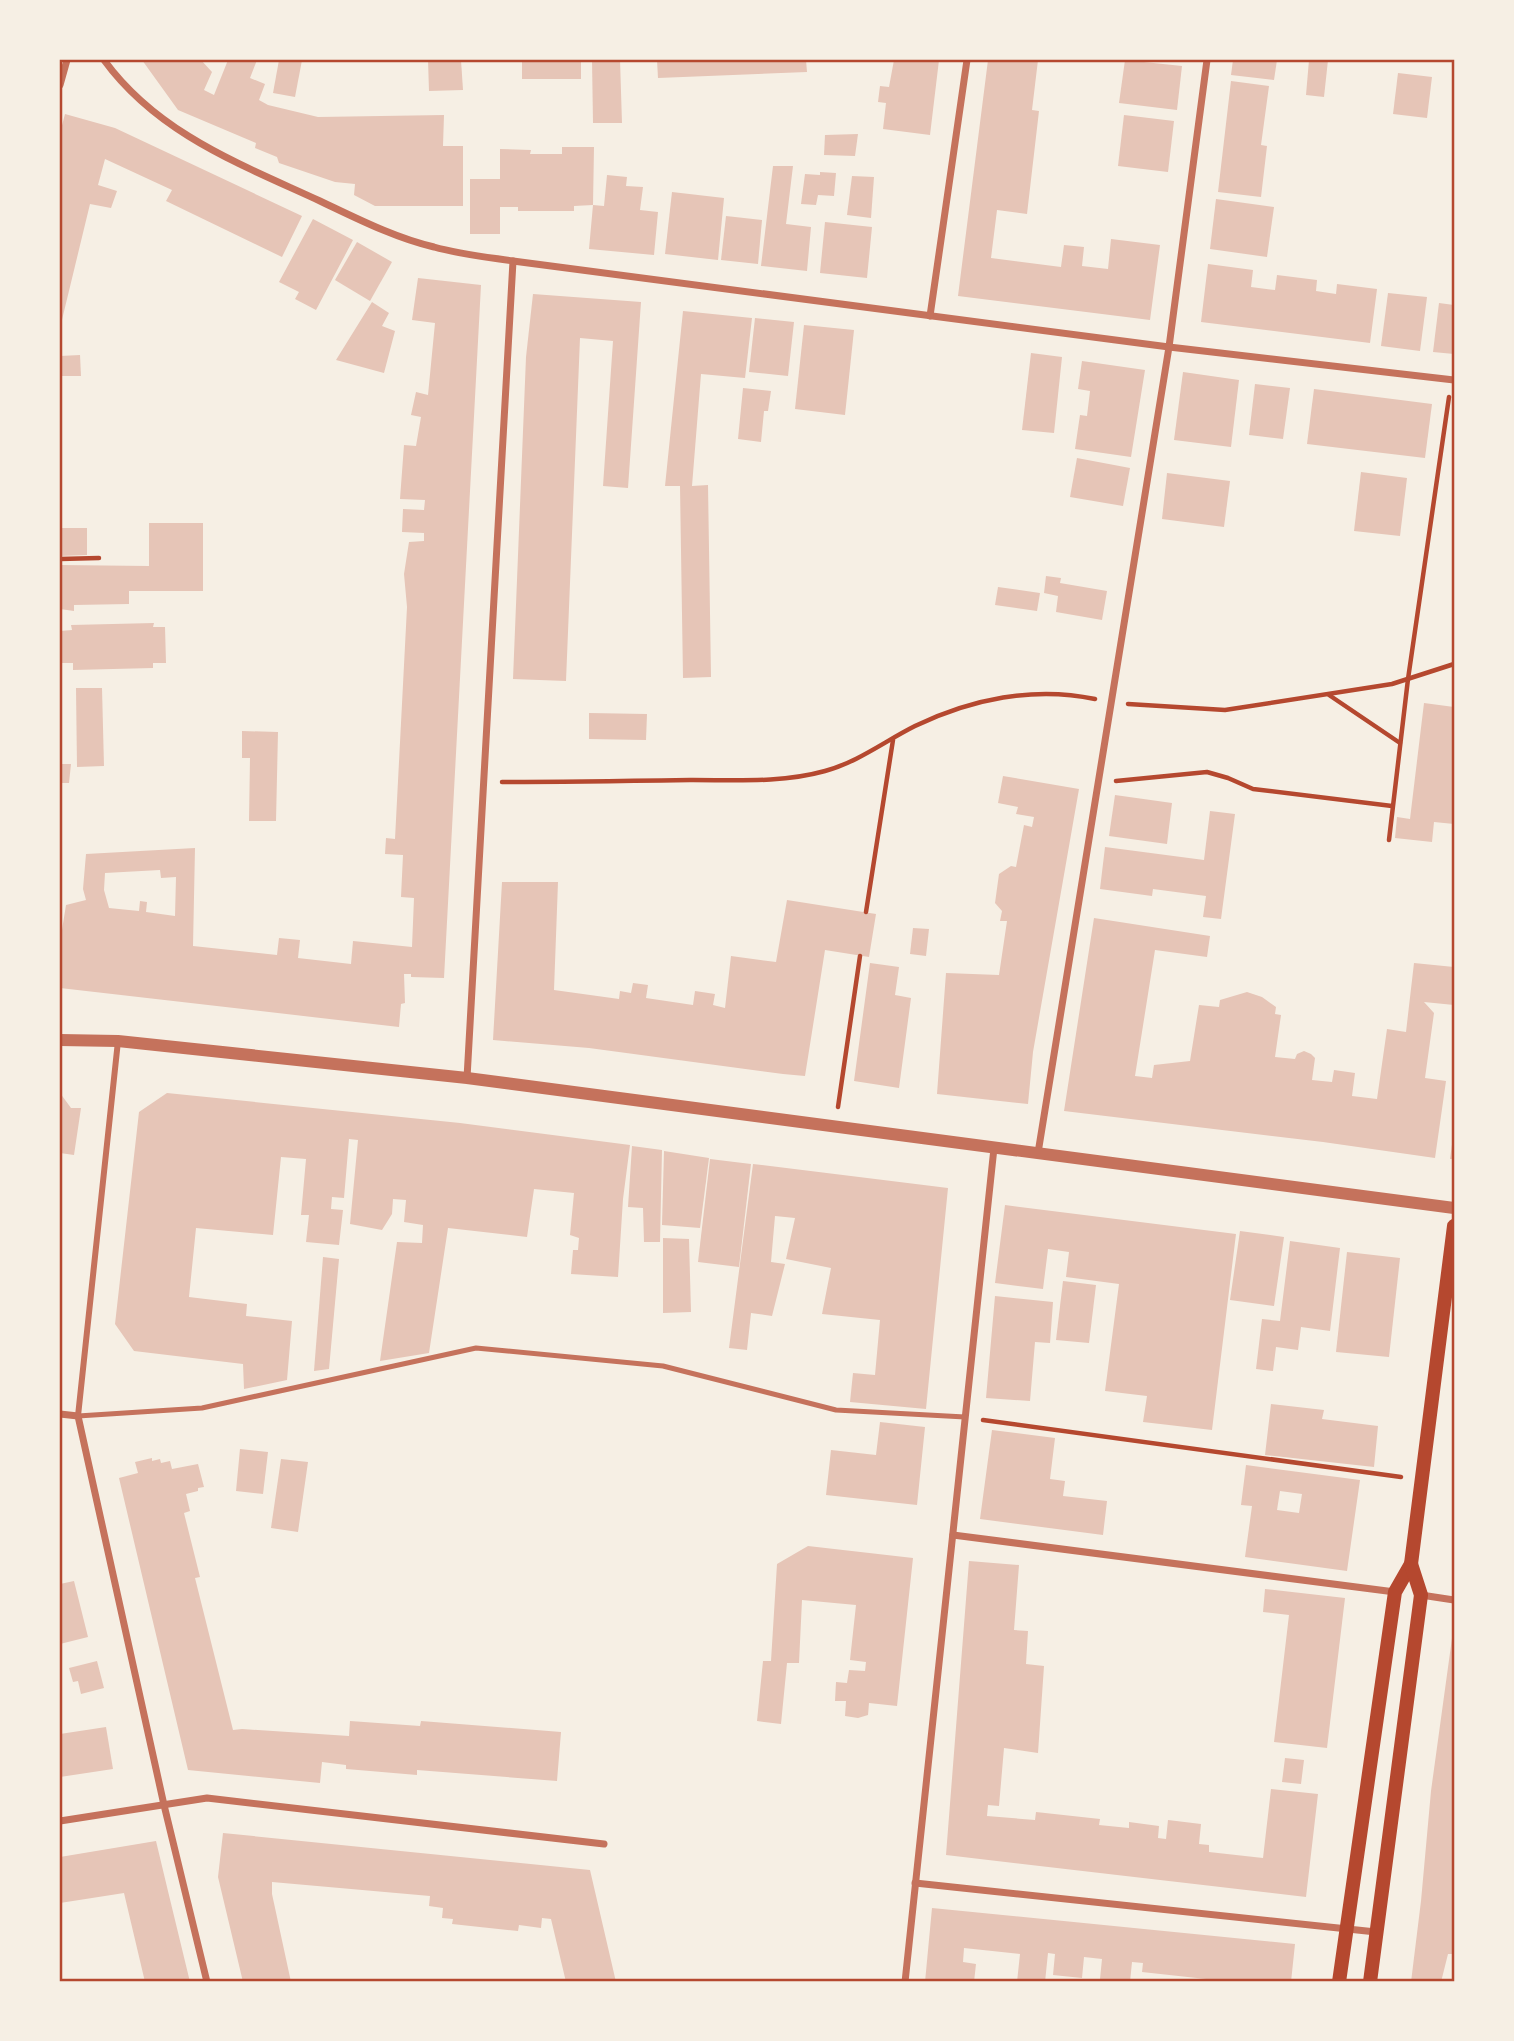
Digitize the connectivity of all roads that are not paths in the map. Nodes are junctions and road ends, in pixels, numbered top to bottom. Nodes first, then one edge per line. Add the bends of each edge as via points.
1 (66, 60) edge
2 (104, 60) edge
3 (967, 60) edge
4 (1207, 60) edge
5 (60, 85) edge
6 (513, 261) junction
7 (930, 316) junction
8 (1169, 347) junction
9 (1453, 379) edge
10 (60, 1040) edge
11 (118, 1041) junction
12 (467, 1078) junction
13 (995, 1147) junction
14 (1038, 1153) junction
15 (1454, 1208) edge
16 (1454, 1226) edge
17 (60, 1414) edge
18 (78, 1416) junction
19 (965, 1417) junction
20 (953, 1535) junction
21 (1411, 1563) junction
22 (1395, 1592) junction
23 (1421, 1595) junction
24 (1454, 1600) edge
25 (164, 1805) junction
26 (60, 1821) edge
27 (604, 1844) dead end
28 (915, 1883) junction
29 (1345, 1929) junction
30 (1376, 1932) junction
31 (207, 1982) edge
32 (905, 1982) edge
33 (1339, 1982) edge
34 (1370, 1982) edge

1 - 5 street
2 - 6 street via 158,115 185,136 227,158 369,224 432,247
3 - 7 street
4 - 8 street
6 - 7 street
6 - 12 street
7 - 8 street
8 - 9 street
8 - 14 street
10 - 11 street
11 - 12 street
11 - 18 street
12 - 13 street
13 - 14 street
13 - 19 street
14 - 15 street
16 - 21 main road
17 - 18 street
18 - 19 lane via 202,1408 476,1349 663,1366 835,1410
18 - 25 street
19 - 20 street
20 - 22 street
20 - 28 street
21 - 22 main road
21 - 23 main road
22 - 29 main road
23 - 24 street
23 - 30 main road
25 - 26 street
25 - 27 street via 207,1798
25 - 31 street
28 - 29 street
28 - 32 street
29 - 30 street
29 - 33 main road
30 - 34 main road

